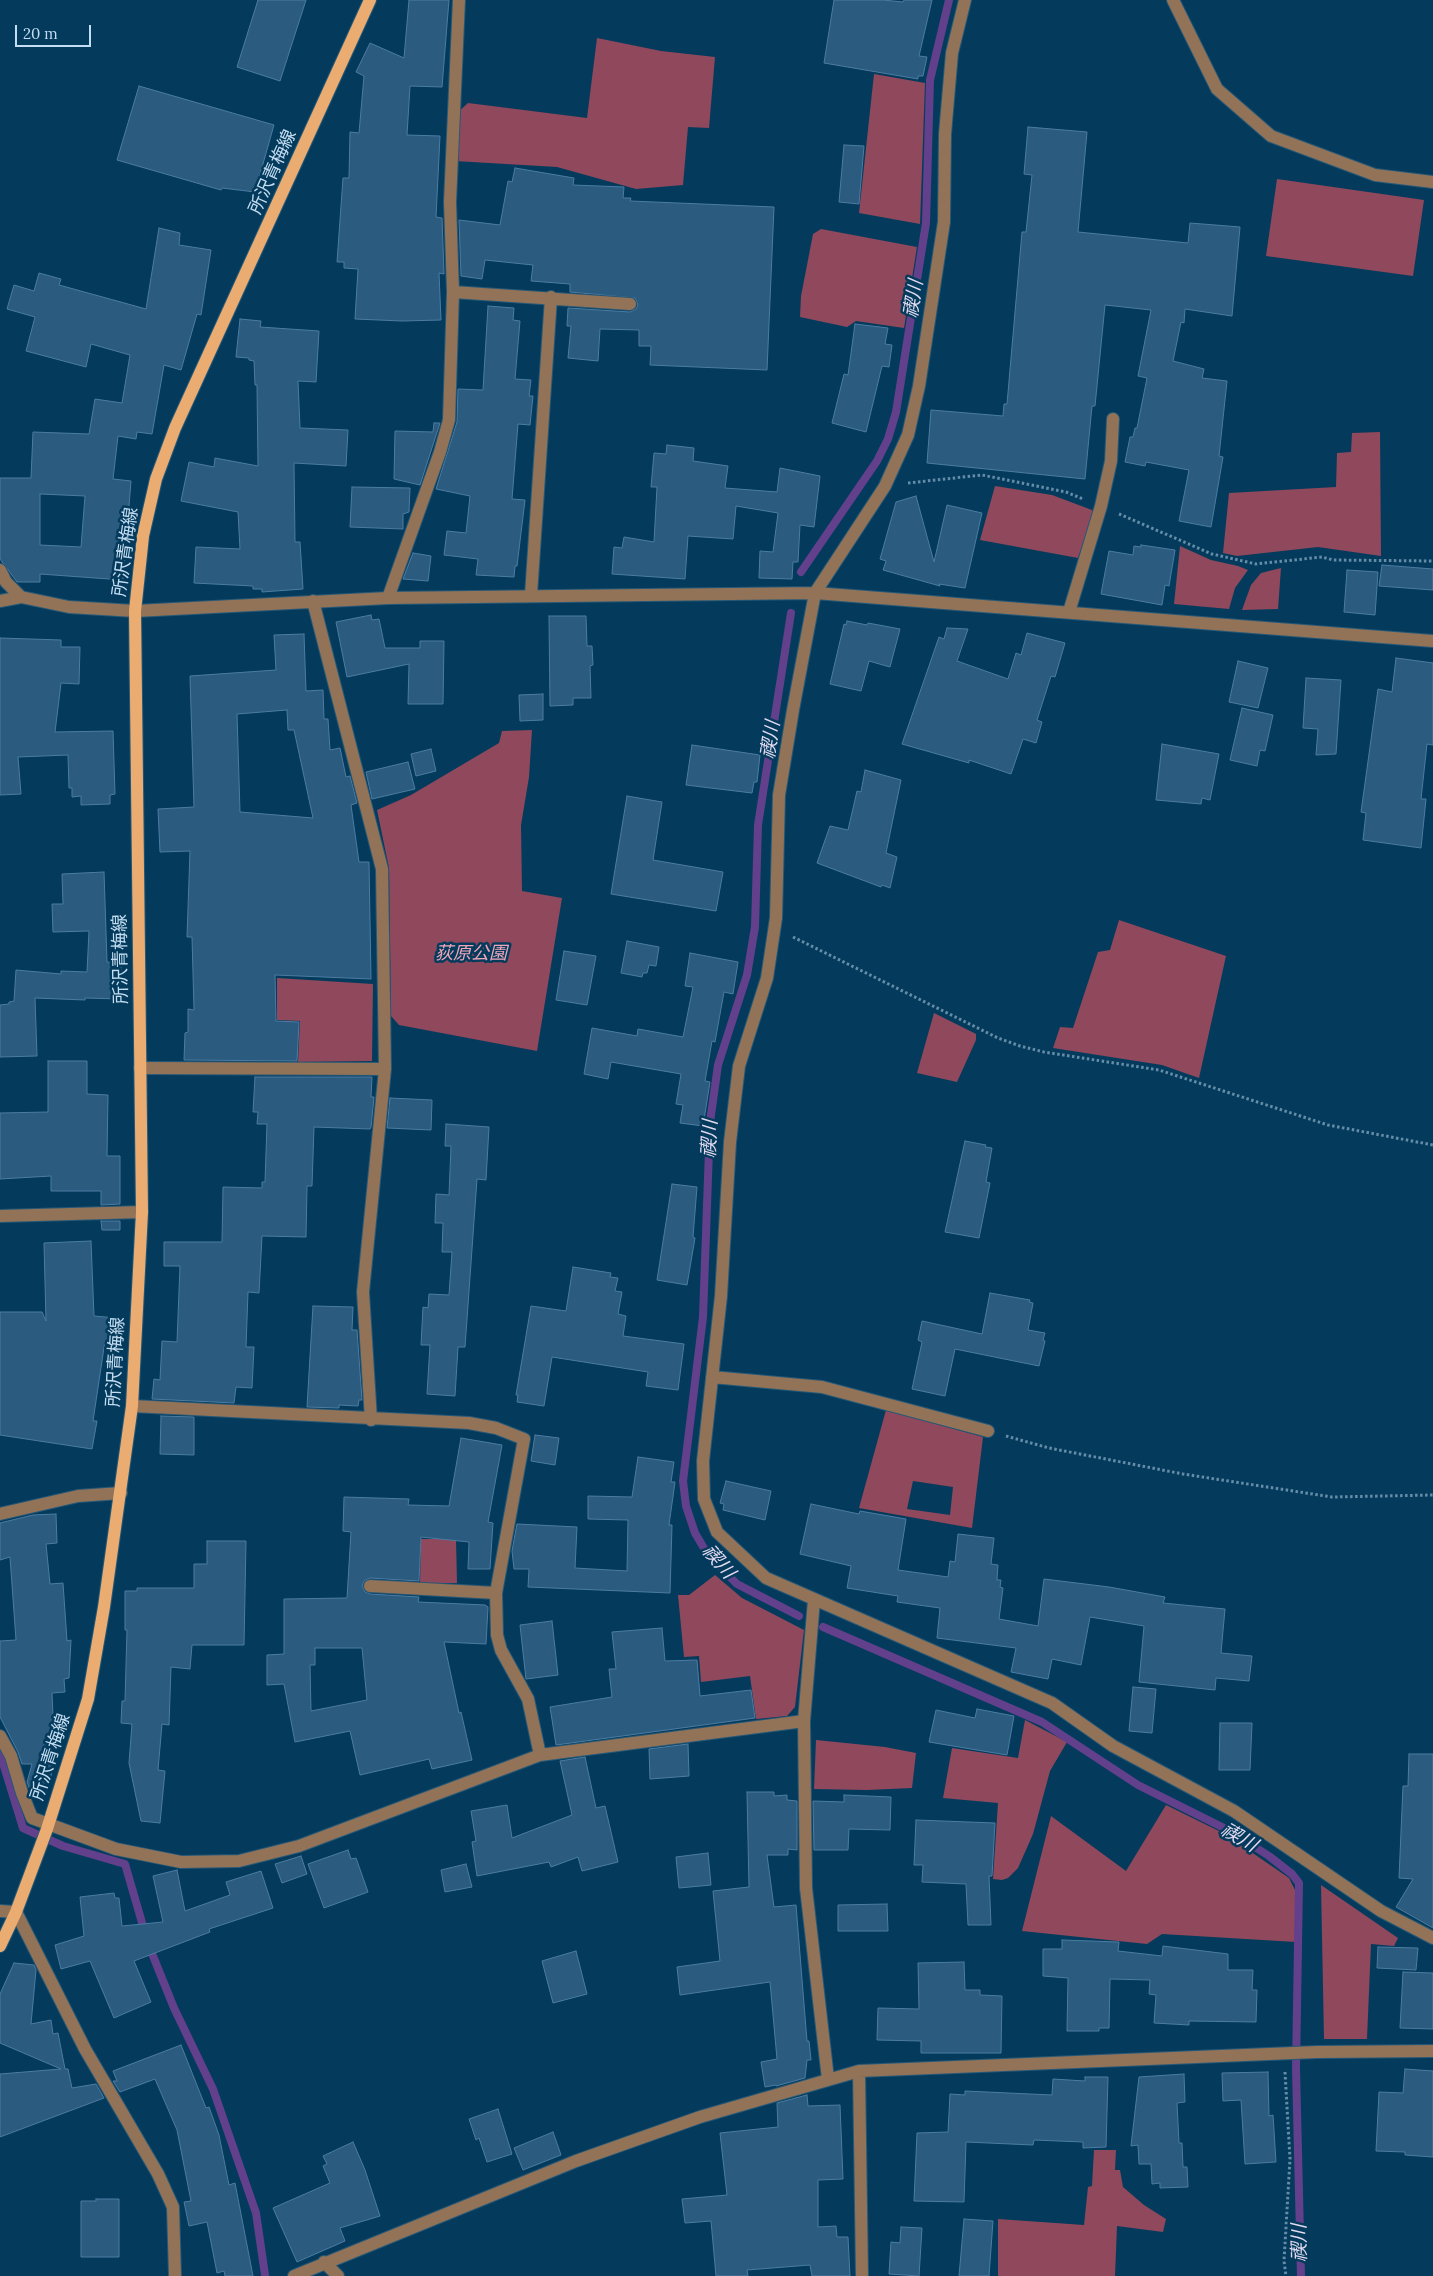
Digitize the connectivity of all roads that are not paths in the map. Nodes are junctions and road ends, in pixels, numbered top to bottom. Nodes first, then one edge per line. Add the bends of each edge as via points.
1 (370, 0) edge
2 (460, 0) edge
3 (965, 0) edge
4 (1173, 0) edge
5 (1433, 182) edge
6 (453, 292) junction
7 (551, 297) junction
8 (630, 304) dead end
9 (1113, 419) dead end
10 (0, 570) edge
11 (815, 593) junction
12 (531, 595) junction
13 (21, 597) junction
14 (388, 598) junction
15 (0, 601) edge
16 (313, 601) junction
17 (135, 611) junction
18 (1069, 612) junction
19 (1433, 641) edge
20 (140, 1068) junction
21 (385, 1069) junction
22 (142, 1212) junction
23 (0, 1216) edge
24 (712, 1377) junction
25 (132, 1406) junction
26 (371, 1420) junction
27 (988, 1431) road end
28 (121, 1493) junction
29 (0, 1514) edge
30 (370, 1586) dead end
31 (496, 1593) junction
32 (814, 1600) junction
33 (804, 1722) junction
34 (0, 1736) edge
35 (540, 1755) junction
36 (48, 1826) junction
37 (0, 1911) edge
38 (16, 1912) junction
39 (1433, 1938) edge
40 (0, 1946) edge
41 (1433, 2051) edge
42 (859, 2071) junction
43 (828, 2079) junction
44 (324, 2262) junction
45 (175, 2276) edge
46 (294, 2276) edge
47 (338, 2276) edge
48 (862, 2276) edge

1 - 17 main road, 所沢青梅線 via 175,428 156,479 143,536
2 - 6 street via 450,202
3 - 11 street via 952,53 945,134 944,222 919,386 908,435 885,486
4 - 5 street via 1217,89 1271,136 1375,175
6 - 7 street
6 - 14 street via 449,420
7 - 8 street
7 - 12 street
9 - 18 street via 1111,461
10 - 13 street via 6,582
11 - 12 street
11 - 18 street
11 - 24 street via 779,795 776,918 766,978 739,1066
12 - 14 street
13 - 15 street
13 - 17 street via 69,607
14 - 16 street
16 - 17 street
16 - 21 street via 382,869
17 - 20 main road, 所沢青梅線
18 - 19 street
20 - 21 street
20 - 22 main road, 所沢青梅線
21 - 26 street via 363,1292
22 - 23 street
22 - 25 main road, 所沢青梅線
24 - 27 street via 822,1387
24 - 32 street via 703,1461 704,1499 717,1532 766,1578
25 - 26 street
25 - 28 main road, 所沢青梅線
26 - 31 street via 469,1423 496,1428 524,1439
28 - 29 street via 78,1496
28 - 36 main road, 所沢青梅線 via 88,1699
30 - 31 street
31 - 35 street via 497,1635 528,1700
32 - 33 street
32 - 39 street via 1052,1703 1113,1746 1234,1811 1381,1911
33 - 35 street
33 - 43 street via 806,1888
34 - 36 street via 11,1756 30,1815
35 - 36 street via 299,1846 239,1861 181,1862 116,1848
36 - 38 main road, 所沢青梅線
37 - 38 street
38 - 40 main road, 所沢青梅線
38 - 45 street via 85,2049 158,2174 173,2207
41 - 42 street
42 - 43 street
42 - 48 street
43 - 44 street via 700,2117 576,2161
44 - 46 street
44 - 47 street

